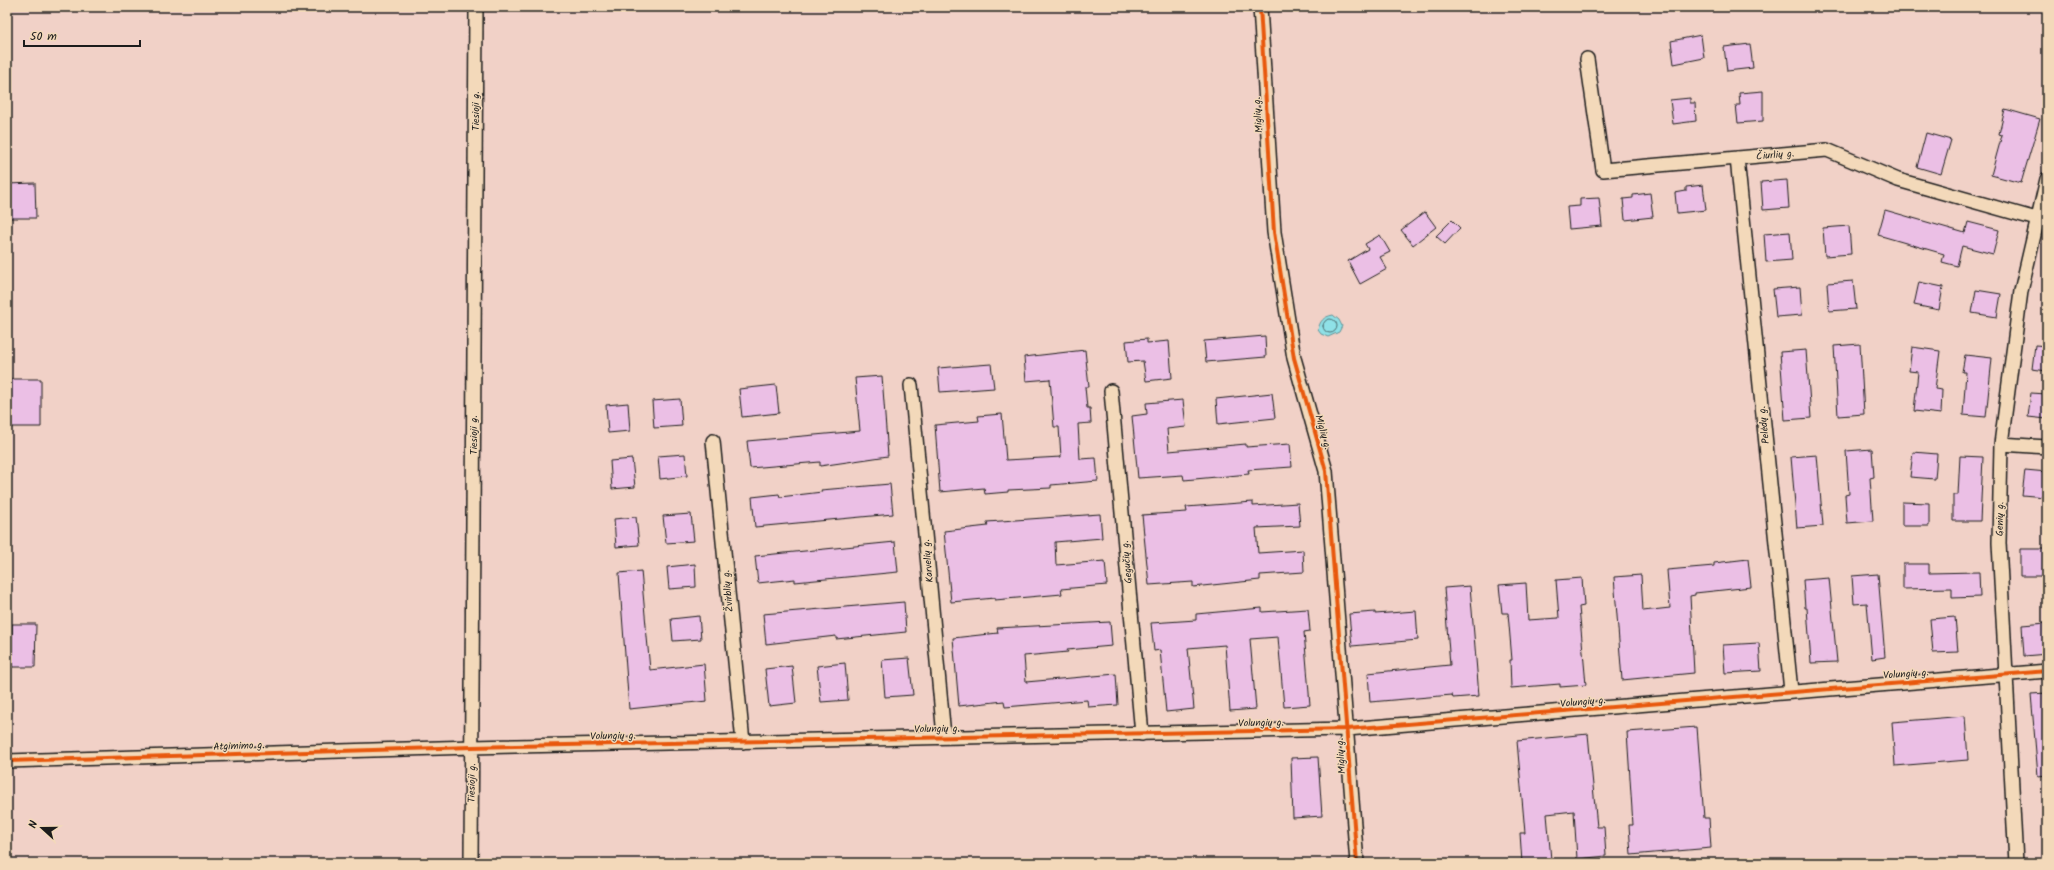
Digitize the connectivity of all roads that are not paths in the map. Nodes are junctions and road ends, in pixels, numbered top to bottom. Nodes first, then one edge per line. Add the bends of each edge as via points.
1 (476, 7) edge
2 (1260, 7) edge
3 (1587, 59) dead end
4 (1737, 158) junction
5 (2047, 179) edge
6 (2042, 221) edge
7 (911, 385) dead end
8 (1111, 391) dead end
9 (713, 440) dead end
10 (2001, 444) junction
11 (2047, 447) edge
12 (2047, 671) edge
13 (2006, 674) junction
14 (1791, 691) junction
15 (1347, 729) junction
16 (1142, 734) junction
17 (944, 736) junction
18 (742, 742) junction
19 (472, 747) junction
20 (7, 760) edge
21 (470, 863) edge
22 (1357, 863) edge
23 (2016, 863) edge

1 - 19 street, Tiesioji g.
2 - 15 street, Miglių g. via 1274,232 1294,358 1326,470
3 - 4 street, Čiurlių g. via 1603,170
4 - 6 street, Čiurlių g. via 1827,150 1898,180
4 - 14 street, Pelėdų g.
5 - 6 street, Genių g.
6 - 10 street, Genių g. via 2021,291
7 - 17 street, Karvelių g.
8 - 16 street, Gegučių g.
9 - 18 street, Žvirblių g.
10 - 11 street
10 - 13 street, Genių g. via 1999,543
12 - 13 street, Volungių g.
13 - 14 street, Volungių g.
13 - 23 street, Genių g.
14 - 15 street, Volungių g.
15 - 16 street, Volungių g.
15 - 22 street, Miglių g.
16 - 17 street, Volungių g.
17 - 18 street, Volungių g.
18 - 19 street, Volungių g.
19 - 20 street, Atgimimo g.
19 - 21 street, Tiesioji g.

